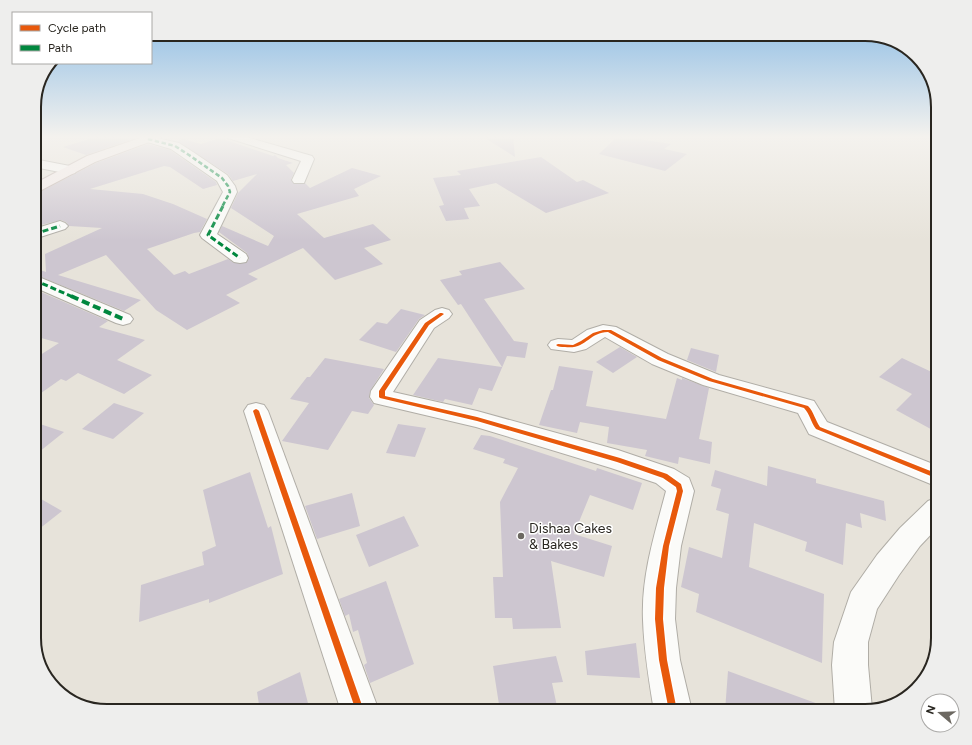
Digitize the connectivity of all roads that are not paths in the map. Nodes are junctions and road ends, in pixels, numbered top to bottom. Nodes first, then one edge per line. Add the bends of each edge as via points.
1 (69, 171) edge
2 (211, 171) edge
3 (303, 171) edge
4 (299, 180) dead end
5 (41, 186) edge
6 (60, 226) dead end
7 (41, 232) edge
8 (240, 258) dead end
9 (41, 283) edge
10 (442, 314) dead end
11 (123, 319) dead end
12 (558, 345) dead end
13 (256, 411) dead end
14 (931, 473) edge
15 (931, 516) edge
16 (358, 704) edge
17 (672, 704) edge
18 (853, 704) edge

1 - 5 main road
2 - 8 street via 222,178 230,192 208,235
3 - 4 street
6 - 7 street
9 - 11 street
10 - 17 street via 432,319 422,330 382,391 382,397 477,419 576,448 653,472 679,486 680,491 666,546 659,611 663,660
12 - 14 street via 574,346 603,331 616,334 660,359 711,380 806,407 812,413 812,420 818,428
13 - 16 street
15 - 18 street via 910,537 862,602 851,642

